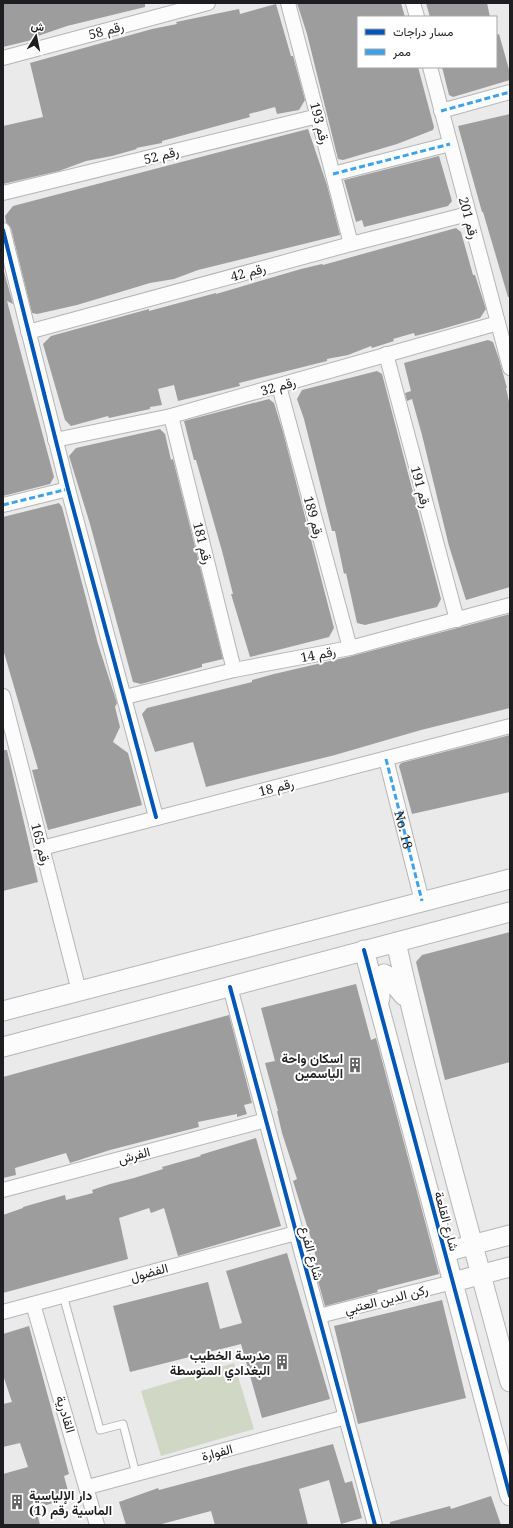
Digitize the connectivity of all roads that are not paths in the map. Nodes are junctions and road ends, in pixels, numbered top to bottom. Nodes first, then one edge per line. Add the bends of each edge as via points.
1 (208, 3) edge
2 (288, 3) edge
3 (413, 3) edge
4 (416, 16) edge
5 (3, 58) edge
6 (430, 68) edge
7 (510, 92) edge
8 (441, 111) junction
9 (318, 116) junction
10 (450, 144) junction
11 (333, 174) junction
12 (3, 194) edge
13 (468, 214) junction
14 (3, 230) edge
15 (351, 244) junction
16 (498, 323) junction
17 (28, 332) junction
18 (386, 354) junction
19 (510, 368) edge
20 (278, 386) junction
21 (171, 416) junction
22 (55, 440) junction
23 (68, 489) junction
24 (3, 505) edge
25 (510, 605) edge
26 (457, 620) junction
27 (350, 648) junction
28 (234, 670) junction
29 (3, 696) edge
30 (125, 697) junction
31 (510, 726) edge
32 (386, 759) junction
33 (156, 818) junction
34 (42, 848) junction
35 (510, 879) edge
36 (422, 902) junction
37 (510, 912) edge
38 (396, 942) junction
39 (364, 950) junction
40 (230, 987) junction
41 (79, 991) junction
42 (409, 999) junction
43 (379, 1006) junction
44 (3, 1011) edge
45 (3, 1047) edge
46 (266, 1120) junction
47 (3, 1190) edge
48 (296, 1233) junction
49 (510, 1235) edge
50 (472, 1245) junction
51 (445, 1252) junction
52 (510, 1267) edge
53 (481, 1274) junction
54 (453, 1282) junction
55 (63, 1295) junction
56 (33, 1304) junction
57 (3, 1312) edge
58 (319, 1316) junction
59 (510, 1382) edge
60 (346, 1417) junction
61 (136, 1474) junction
62 (88, 1487) junction
63 (510, 1496) edge
64 (97, 1525) edge
65 (375, 1525) edge

1 - 5 street, رقم 58
2 - 9 street, رقم 193
3 - 4 street
6 - 8 street, رقم 201
7 - 8 street
8 - 10 street, رقم 201
9 - 11 street, رقم 193
9 - 12 street, رقم 52
10 - 11 street
10 - 13 street, رقم 201
11 - 15 street, رقم 193
13 - 15 street, رقم 42
13 - 16 street, رقم 201
14 - 17 street
15 - 17 street, رقم 42
16 - 18 street, رقم 32
16 - 19 street, رقم 201
17 - 22 street
18 - 20 street, رقم 32
18 - 26 street, رقم 191
20 - 21 street, رقم 32
20 - 27 street, رقم 189
21 - 22 street, رقم 32
21 - 28 street, رقم 181
22 - 23 street
23 - 24 street
23 - 30 street
25 - 26 street, رقم 14
26 - 27 street, رقم 14
27 - 28 street, رقم 14
28 - 30 street, رقم 14
29 - 34 street, رقم 165
30 - 33 street
31 - 32 street, رقم 18
32 - 33 street, رقم 18
32 - 36 street, No. 18
33 - 34 street, رقم 18
34 - 41 street, رقم 165
35 - 36 street
36 - 41 street
37 - 38 street
38 - 39 street
38 - 42 street, شارع القلعة
39 - 40 street
39 - 43 street, شارع القلعة
40 - 45 street
40 - 46 street, شارع الفرع
41 - 44 street
42 - 43 street via 400,992 393,979 384,974 380,978
42 - 50 street, شارع القلعة
43 - 51 street, شارع القلعة
46 - 47 street, الفرش
46 - 48 street, شارع الفرع
48 - 55 street, الفضول
48 - 58 street, شارع الفرع
49 - 50 street
50 - 51 street
50 - 53 street, شارع القلعة
51 - 54 street, شارع القلعة
52 - 53 street
53 - 54 street
53 - 59 street, شارع القلعة
54 - 58 street, ركن الدين العتبي
54 - 63 street, شارع القلعة
55 - 56 street, الفضول
55 - 61 lane via 100,1430 123,1424
56 - 57 street, الفضول
56 - 62 street, القادرية
58 - 60 street, شارع الفرع
60 - 61 street, الفوارة
60 - 65 street, شارع الفرع
61 - 62 street, الفوارة
62 - 64 street, القادرية

